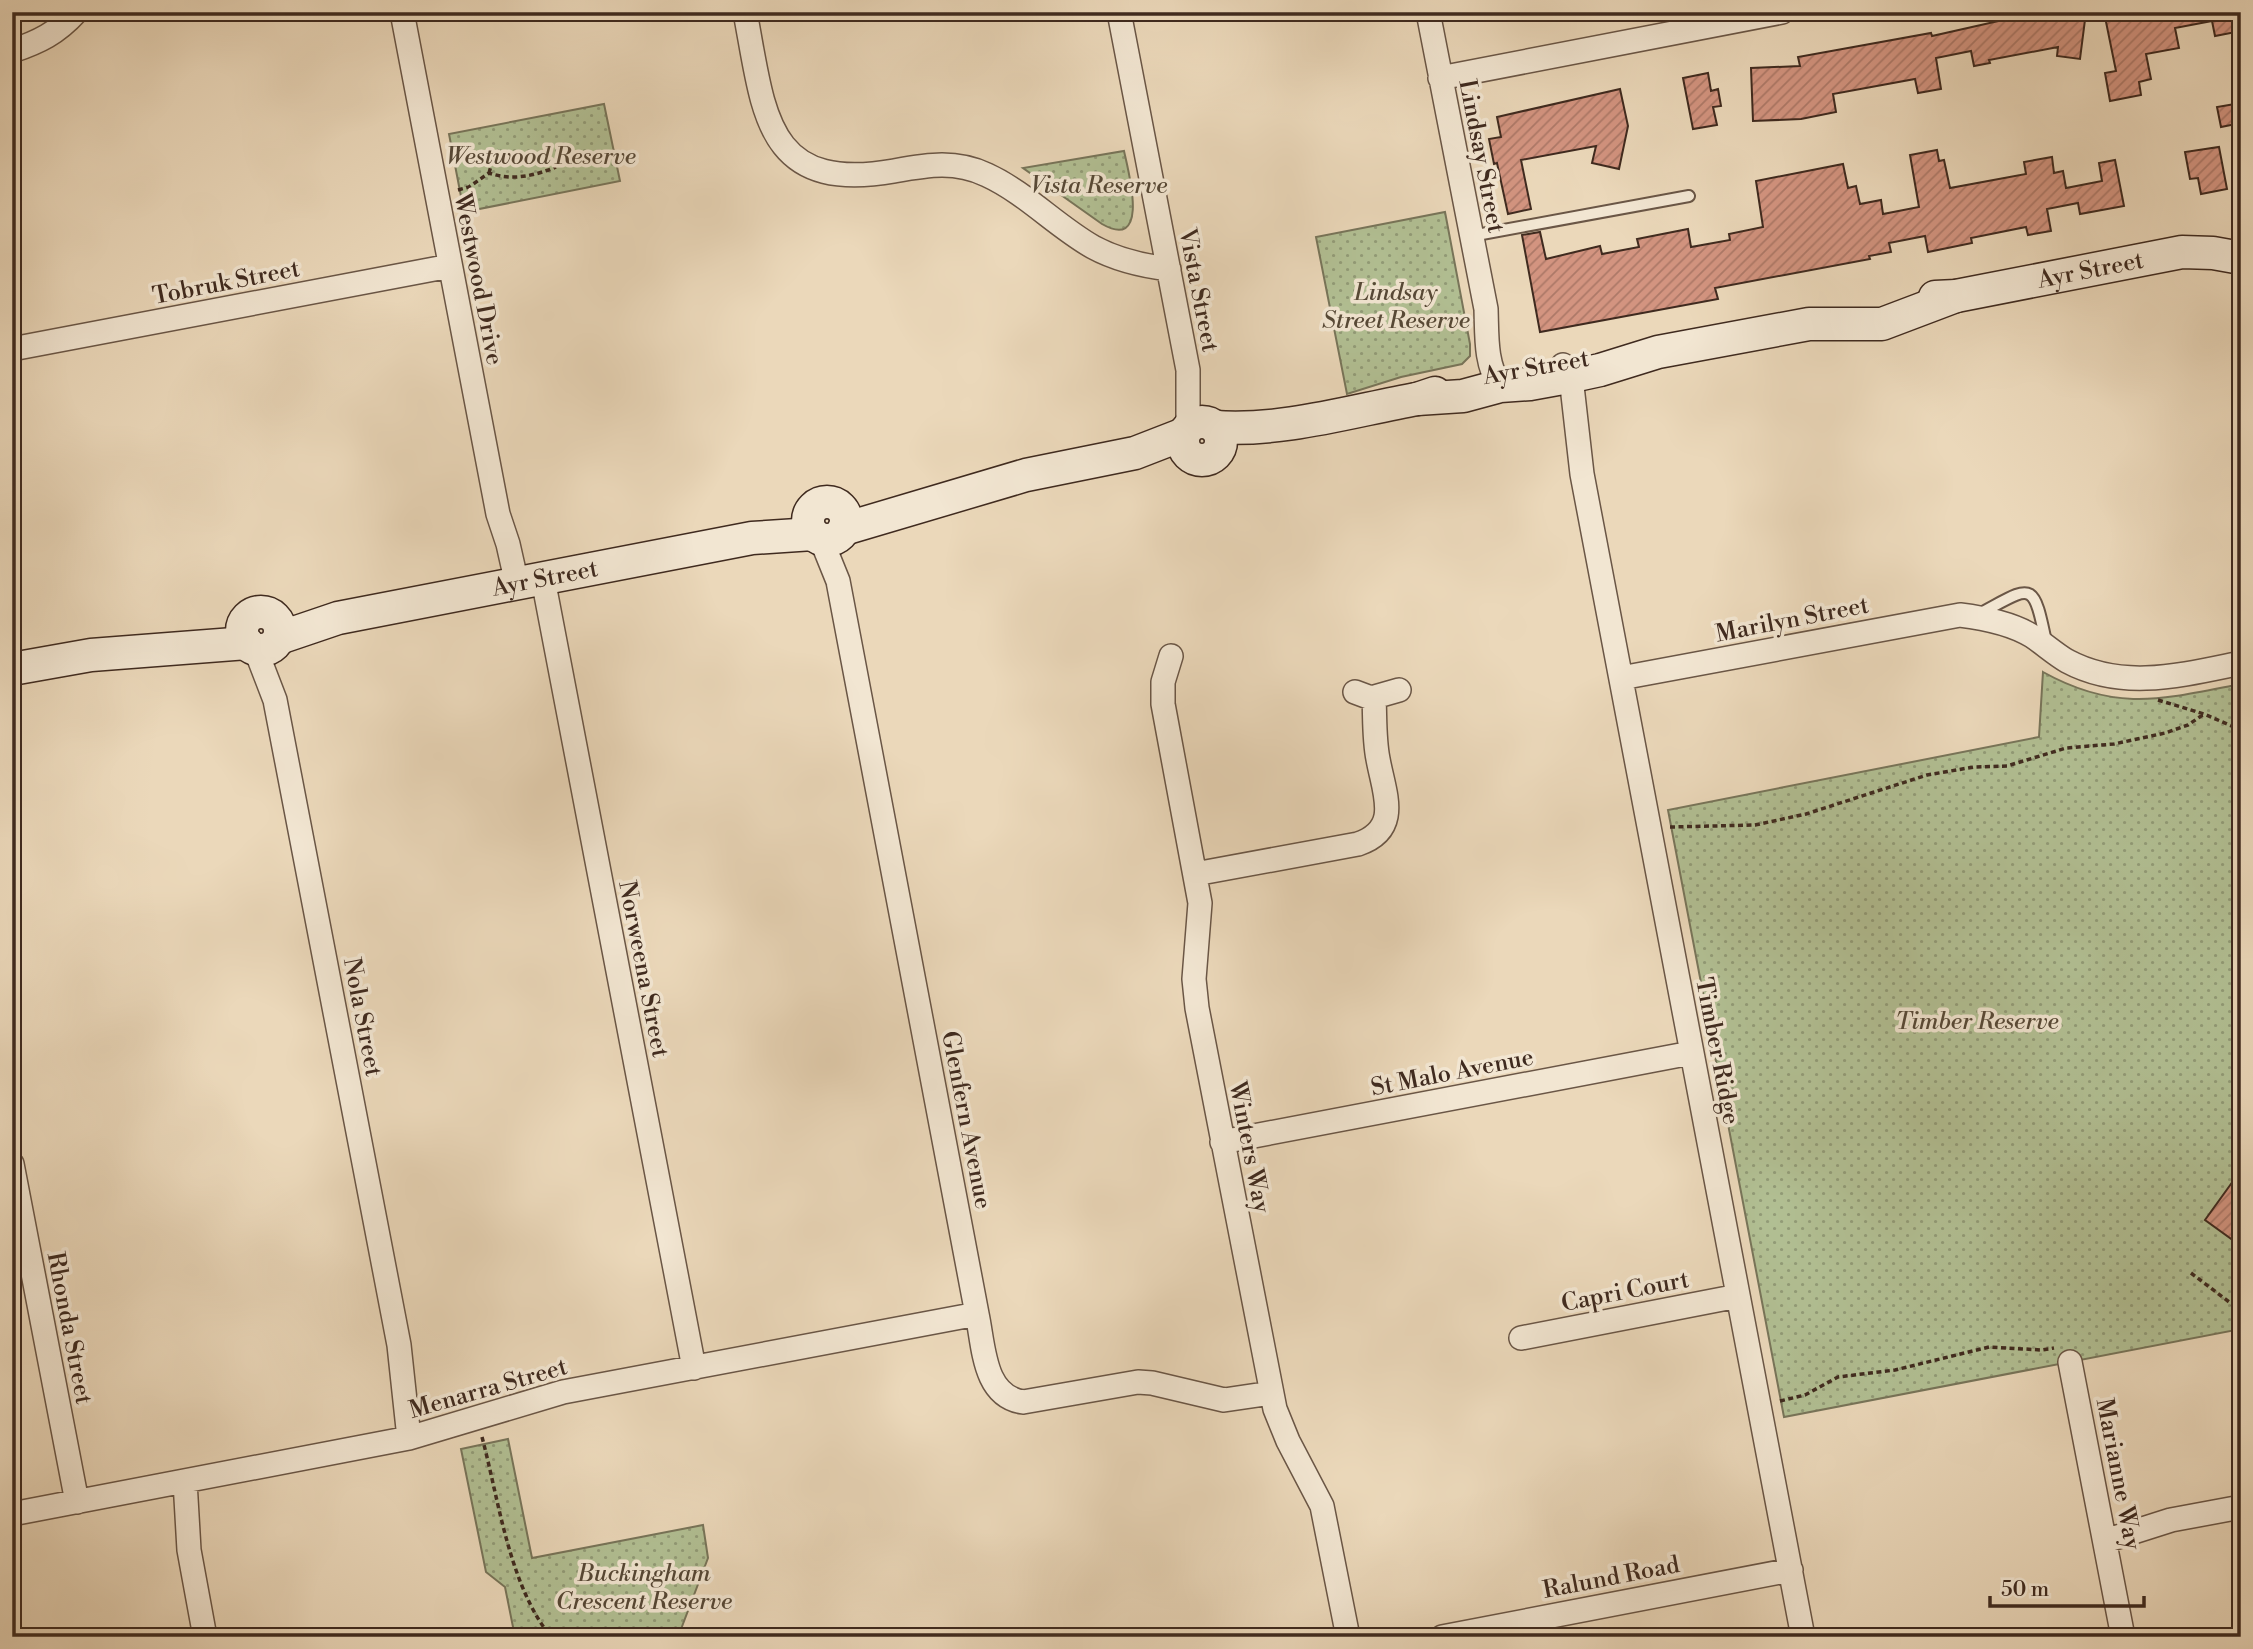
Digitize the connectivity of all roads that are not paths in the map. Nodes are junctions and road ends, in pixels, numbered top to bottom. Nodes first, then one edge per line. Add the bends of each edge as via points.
1 (76, 12) edge
2 (402, 12) edge
3 (745, 12) edge
4 (1119, 12) edge
5 (1428, 12) edge
6 (1782, 12) edge
7 (12, 51) edge
8 (1440, 78) junction
9 (1689, 196) dead end
10 (1471, 236) junction
11 (2241, 241) edge
12 (2182, 252) junction
13 (2241, 258) edge
14 (450, 267) junction
15 (1169, 269) junction
16 (12, 349) edge
17 (1563, 373) junction
18 (1498, 375) junction
19 (1201, 436) junction
20 (828, 524) junction
21 (522, 583) junction
22 (1973, 617) junction
23 (262, 635) junction
24 (2047, 647) junction
25 (1171, 656) dead end
26 (2241, 663) edge
27 (12, 669) edge
28 (1620, 678) junction
29 (1399, 690) dead end
30 (1195, 874) junction
31 (1691, 1053) junction
32 (1222, 1142) junction
33 (12, 1164) edge
34 (1738, 1296) junction
35 (977, 1314) junction
36 (1521, 1338) dead end
37 (2062, 1355) road end
38 (694, 1368) junction
39 (1271, 1393) junction
40 (417, 1436) junction
41 (176, 1483) junction
42 (77, 1502) junction
43 (2241, 1507) edge
44 (12, 1514) edge
45 (2103, 1532) junction
46 (1791, 1570) junction
47 (205, 1637) edge
48 (1348, 1637) edge
49 (1442, 1637) edge
50 (1803, 1637) edge
51 (2123, 1637) edge

1 - 7 street via 44,40
2 - 14 street, Westwood Drive
3 - 15 street via 766,116 781,142 817,170 842,176 935,164 967,167 1002,183 1092,246
4 - 15 street, Vista Street
5 - 8 street, Lindsay Street
6 - 8 street
8 - 10 street, Lindsay Street
9 - 10 lane
10 - 18 street, Lindsay Street via 1486,309 1487,345
11 - 12 street, Ayr Street via 2213,240
12 - 13 street, Ayr Street
12 - 17 street, Ayr Street via 1956,296 1882,324 1809,324 1658,352 1610,368
14 - 16 street, Tobruk Street
14 - 21 street, Westwood Drive via 498,514 498,545
15 - 19 street, Vista Street
17 - 18 street, Ayr Street via 1530,384
17 - 28 street, Timber Ridge via 1578,418 1582,474
18 - 19 street, Ayr Street via 1463,396 1417,399
19 - 20 street, Ayr Street via 1026,475 917,507 870,509
20 - 21 street, Ayr Street
20 - 35 street, Glenfern Avenue
21 - 23 street, Ayr Street
21 - 38 street, Norweena Street
22 - 24 street, Marilyn Street via 2029,634
22 - 24 lane, Marilyn Street via 2027,592 2037,603
22 - 28 street, Marilyn Street via 1945,616
23 - 27 street, Ayr Street
23 - 40 street, Nola Street
24 - 26 street, Marilyn Street via 2088,670 2134,679
25 - 30 street, Winters Way via 1163,681 1163,704
28 - 31 street, Timber Ridge
29 - 30 street via 1365,695 1387,804 1380,832 1358,844
30 - 32 street, Winters Way via 1200,919 1195,992
31 - 32 street, St Malo Avenue
31 - 34 street, Timber Ridge
32 - 39 street, Winters Way
33 - 42 street, Rhonda Street
34 - 36 street, Capri Court
34 - 46 street, Timber Ridge
35 - 38 street, Menarra Street
35 - 39 street, Glenfern Avenue via 989,1374 1000,1392 1016,1401 1138,1382 1224,1400
37 - 45 street, Marianne Way
38 - 40 street, Menarra Street via 563,1392
39 - 48 street, Winters Way via 1288,1441 1322,1506
40 - 41 street, Menarra Street
41 - 42 street, Menarra Street
41 - 47 street
42 - 44 street, Menarra Street
43 - 45 street
45 - 51 street, Marianne Way
46 - 49 street, Ralund Road
46 - 50 street, Timber Ridge

